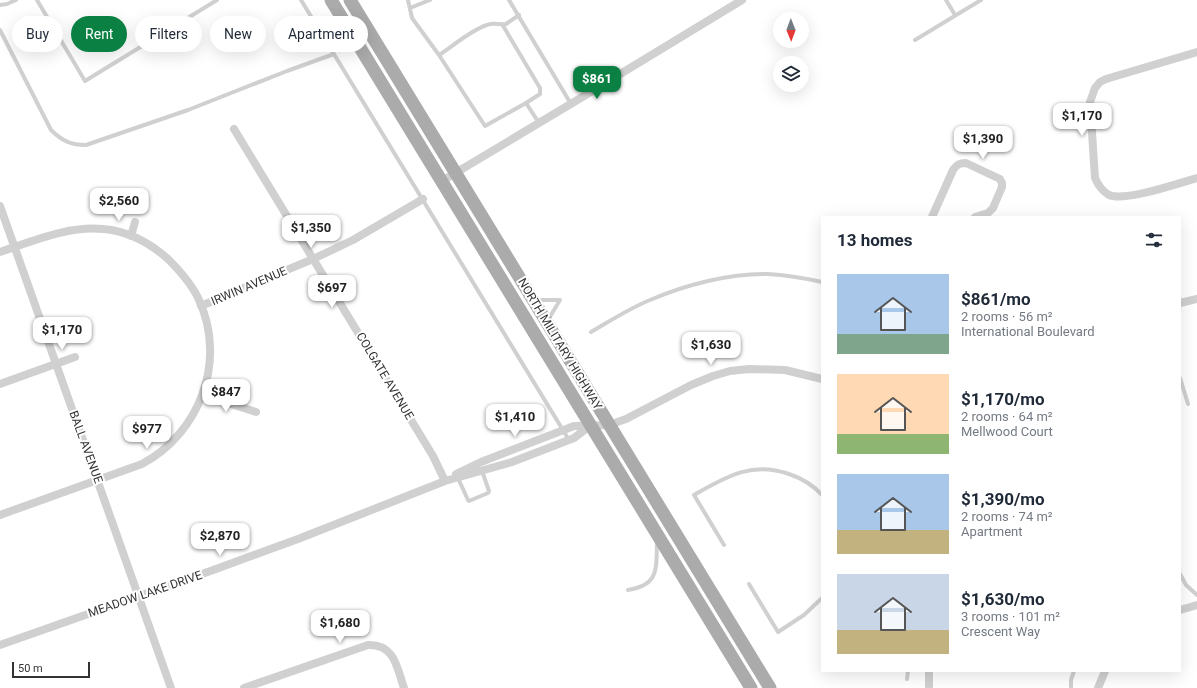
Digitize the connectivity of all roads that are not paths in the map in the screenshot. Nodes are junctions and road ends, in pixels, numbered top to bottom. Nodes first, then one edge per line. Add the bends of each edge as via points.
1 (16, 0) edge
2 (37, 0) edge
3 (217, 0) edge
4 (301, 0) edge
5 (331, 0) edge
6 (350, 0) edge
7 (408, 0) edge
8 (430, 0) edge
9 (510, 0) edge
10 (741, 0) edge
11 (946, 0) edge
12 (981, 0) edge
13 (0, 5) edge
14 (410, 8) junction
15 (519, 15) junction
16 (955, 16) junction
17 (502, 24) junction
18 (0, 30) edge
19 (915, 40) dead end
20 (1197, 52) edge
21 (334, 54) junction
22 (439, 55) junction
23 (526, 104) junction
24 (572, 104) junction
25 (539, 124) junction
26 (234, 129) dead end
27 (456, 173) junction
28 (1197, 178) edge
29 (442, 181) junction
30 (423, 199) junction
31 (0, 206) edge
32 (932, 216) edge
33 (978, 216) edge
34 (135, 222) dead end
35 (131, 236) junction
36 (15, 247) junction
37 (0, 252) edge
38 (313, 259) junction
39 (821, 282) edge
40 (1197, 299) edge
41 (533, 300) junction
42 (1181, 304) edge
43 (201, 306) junction
44 (547, 322) junction
45 (592, 332) dead end
46 (75, 357) dead end
47 (56, 364) junction
48 (821, 379) edge
49 (1181, 381) edge
50 (0, 384) edge
51 (202, 395) junction
52 (1188, 404) dead end
53 (256, 412) dead end
54 (591, 425) junction
55 (609, 425) junction
56 (563, 430) junction
57 (569, 440) junction
58 (480, 467) junction
59 (457, 476) junction
60 (98, 481) junction
61 (445, 481) junction
62 (821, 494) edge
63 (0, 515) edge
64 (658, 535) junction
65 (724, 545) dead end
66 (1182, 581) edge
67 (749, 584) dead end
68 (628, 590) dead end
69 (1197, 595) edge
70 (138, 596) junction
71 (821, 599) edge
72 (1197, 605) edge
73 (1181, 610) edge
74 (0, 645) edge
75 (908, 672) edge
76 (929, 672) edge
77 (1074, 672) edge
78 (1105, 672) edge
79 (907, 679) dead end
80 (171, 688) edge
81 (244, 688) edge
82 (404, 688) edge
83 (751, 688) edge
84 (770, 688) edge
85 (929, 688) edge
86 (1071, 688) edge
87 (1098, 688) edge

1 - 13 lane
2 - 3 lane via 85,81
4 - 21 lane
5 - 29 main road, NORTH MILITARY HIGHWAY
6 - 27 main road, NORTH MILITARY HIGHWAY
7 - 14 lane
8 - 14 lane
9 - 15 lane
10 - 24 street
11 - 16 lane
12 - 16 lane
14 - 22 lane via 412,18
15 - 17 lane
15 - 24 lane
16 - 19 lane
17 - 22 lane via 478,29
17 - 23 lane via 540,88 540,94
18 - 21 lane via 51,130 75,145 86,145 188,110
20 - 28 street via 1106,79 1095,88 1090,102 1095,178 1104,192 1114,196 1126,196
21 - 30 lane
22 - 23 lane via 485,126
23 - 25 lane
24 - 25 street
25 - 27 street
26 - 38 street, COLGATE AVENUE
27 - 29 street
27 - 41 main road, NORTH MILITARY HIGHWAY
29 - 54 main road, NORTH MILITARY HIGHWAY
30 - 38 street, IRWIN AVENUE via 353,240
30 - 56 lane
31 - 36 street, BALL AVENUE
32 - 33 street via 952,170 956,165 966,163 1000,179 1002,183 992,208
34 - 35 street
35 - 36 street via 91,228 74,230
35 - 43 street via 145,242 176,266
36 - 37 street
36 - 47 street, BALL AVENUE
38 - 43 street, IRWIN AVENUE
38 - 61 street, COLGATE AVENUE via 433,456
39 - 45 lane via 768,274 721,278 650,300
40 - 42 street
41 - 44 main road, NORTH MILITARY HIGHWAY
41 - 44 lane via 560,300
43 - 51 street via 209,335 210,359
44 - 55 main road, NORTH MILITARY HIGHWAY
46 - 47 street
47 - 50 street
47 - 60 street, BALL AVENUE
48 - 55 street via 785,370 730,371 691,385 626,419
49 - 52 lane
51 - 53 street
51 - 60 street via 186,427 162,452 142,464
54 - 55 street
54 - 56 street, MEADOW LAKE DRIVE via 574,426
54 - 57 street, MEADOW LAKE DRIVE
54 - 64 main road, NORTH MILITARY HIGHWAY
55 - 84 main road, NORTH MILITARY HIGHWAY
56 - 57 lane
56 - 58 street, MEADOW LAKE DRIVE
57 - 58 street, MEADOW LAKE DRIVE via 512,462
58 - 59 street, MEADOW LAKE DRIVE
58 - 59 lane via 488,493 468,500
59 - 61 street, MEADOW LAKE DRIVE
60 - 63 street
60 - 70 street, BALL AVENUE
61 - 70 street, MEADOW LAKE DRIVE
62 - 65 lane via 808,482 780,471 756,469 728,476 694,495
64 - 68 lane via 656,570 652,578 640,588
64 - 83 main road, NORTH MILITARY HIGHWAY
66 - 69 lane
67 - 71 lane via 778,632 804,615
70 - 74 street, MEADOW LAKE DRIVE
70 - 80 street, BALL AVENUE
72 - 73 street
75 - 79 lane
76 - 85 street
77 - 86 lane
78 - 87 street
81 - 82 street via 368,645 376,645 383,647 394,658

